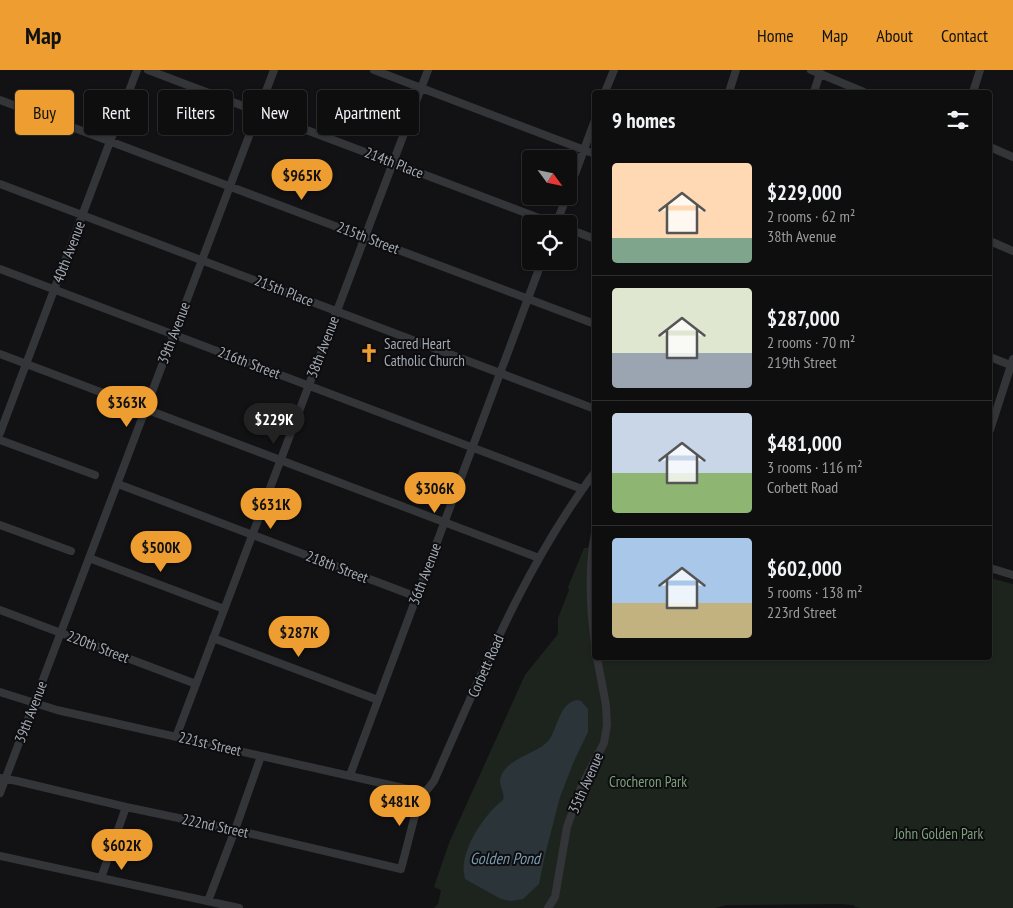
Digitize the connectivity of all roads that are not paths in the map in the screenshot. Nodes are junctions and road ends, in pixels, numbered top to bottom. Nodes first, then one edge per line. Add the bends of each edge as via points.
1 (137, 70) edge
2 (148, 70) edge
3 (274, 70) edge
4 (374, 70) edge
5 (428, 70) edge
6 (614, 70) edge
7 (736, 70) edge
8 (811, 70) edge
9 (980, 70) edge
10 (820, 73) junction
11 (422, 88) junction
12 (266, 90) edge
13 (606, 90) edge
14 (729, 90) edge
15 (815, 90) edge
16 (859, 90) edge
17 (974, 90) edge
18 (0, 100) edge
19 (243, 106) edge
20 (592, 128) edge
21 (307, 131) edge
22 (249, 135) edge
23 (111, 141) junction
24 (992, 148) edge
25 (584, 150) junction
26 (592, 153) edge
27 (1013, 157) edge
28 (393, 163) junction
29 (578, 166) edge
30 (0, 184) edge
31 (230, 186) junction
32 (82, 215) junction
33 (532, 215) edge
34 (577, 232) edge
35 (365, 237) junction
36 (592, 237) edge
37 (992, 243) edge
38 (1013, 252) edge
39 (202, 260) junction
40 (0, 269) edge
41 (539, 270) edge
42 (54, 290) junction
43 (528, 298) junction
44 (337, 311) junction
45 (592, 323) edge
46 (174, 335) junction
47 (0, 354) edge
48 (992, 358) edge
49 (26, 364) junction
50 (1012, 364) edge
51 (500, 373) junction
52 (309, 386) junction
53 (146, 409) junction
54 (592, 409) edge
55 (992, 424) edge
56 (0, 433) edge
57 (0, 440) edge
58 (472, 447) junction
59 (281, 460) junction
60 (94, 475) dead end
61 (592, 476) edge
62 (118, 484) junction
63 (582, 489) junction
64 (445, 522) junction
65 (0, 525) edge
66 (252, 535) junction
67 (592, 548) edge
68 (71, 551) dead end
69 (89, 558) junction
70 (539, 558) junction
71 (992, 569) edge
72 (1013, 575) edge
73 (417, 597) junction
74 (224, 609) junction
75 (0, 610) edge
76 (592, 620) edge
77 (61, 633) junction
78 (213, 638) junction
79 (597, 660) edge
80 (196, 684) junction
81 (0, 692) edge
82 (378, 700) junction
83 (34, 704) junction
84 (176, 737) junction
85 (261, 756) junction
86 (350, 776) junction
87 (3, 778) edge
88 (421, 792) junction
89 (0, 793) edge
90 (126, 807) junction
91 (235, 830) junction
92 (0, 856) edge
93 (401, 869) joint
94 (101, 878) junction
95 (208, 901) junction
96 (239, 908) edge
97 (548, 908) edge

1 - 23 street, 40th Avenue
2 - 19 street, 214th Place
3 - 12 street, 39th Avenue
4 - 11 street
5 - 11 street, 38th Avenue
6 - 13 street
7 - 14 street
8 - 10 street
9 - 17 street
10 - 15 street
10 - 16 street
11 - 25 street
11 - 28 street, 38th Avenue
18 - 23 street, 215th Street
20 - 25 street
21 - 28 street, 214th Place
22 - 31 street, 39th Avenue
23 - 31 street, 215th Street
23 - 32 street, 40th Avenue
24 - 27 street
25 - 26 street
25 - 29 street
28 - 33 street, 214th Place
28 - 35 street, 38th Avenue
30 - 32 street, 215th Place
31 - 35 street, 215th Street
31 - 39 street, 39th Avenue
32 - 39 street, 215th Place
32 - 42 street, 40th Avenue
34 - 36 street
35 - 43 street, 215th Street
35 - 44 street, 38th Avenue
37 - 38 street
39 - 44 street, 215th Place
39 - 46 street, 39th Avenue
40 - 42 street, 216th Street
41 - 43 street, 36th Avenue
42 - 46 street, 216th Street
42 - 49 street, 40th Avenue
43 - 45 street, 215th Street
43 - 51 street, 36th Avenue
44 - 51 street, 215th Place
44 - 52 street, 38th Avenue
46 - 52 street, 216th Street
46 - 53 street, 39th Avenue
47 - 49 street
48 - 50 street
49 - 53 street
49 - 56 street, 40th Avenue
50 - 55 street
51 - 54 street, 215th Place
51 - 58 street, 36th Avenue
52 - 58 street, 216th Street
52 - 59 street, 38th Avenue
53 - 59 street
53 - 62 street, 39th Avenue
57 - 60 street
58 - 63 street, 216th Street
58 - 64 street, 36th Avenue
59 - 64 street
59 - 66 street, 38th Avenue
61 - 63 street, Corbett Road
62 - 66 street, 218th Street
62 - 69 street, 39th Avenue
63 - 70 street, Corbett Road
64 - 70 street
64 - 73 street, 36th Avenue
65 - 68 street
66 - 73 street, 218th Street
66 - 74 street, 38th Avenue
67 - 76 street
69 - 74 street
69 - 77 street, 39th Avenue
70 - 88 street, Corbett Road via 511,608 434,781
71 - 72 street
73 - 82 street, 36th Avenue
74 - 78 street, 38th Avenue
75 - 77 street, 220th Street
77 - 80 street, 220th Street
77 - 83 street, 39th Avenue
78 - 80 street, 38th Avenue
78 - 82 street
79 - 97 street, 35th Avenue via 606,705 604,743 582,785 567,827 555,897
80 - 84 street, 38th Avenue
81 - 83 street, 221st Street
82 - 86 street, 36th Avenue
83 - 84 street, 221st Street
83 - 87 street, 39th Avenue
84 - 85 street, 221st Street
85 - 86 street, 221st Street
85 - 91 street
86 - 88 street, 221st Street
87 - 89 street, 39th Avenue
87 - 90 street, 222nd Street
88 - 93 street, Corbett Road
90 - 91 street, 222nd Street
90 - 94 street
91 - 93 street, 222nd Street
91 - 95 street
92 - 94 street
94 - 95 street
95 - 96 street

